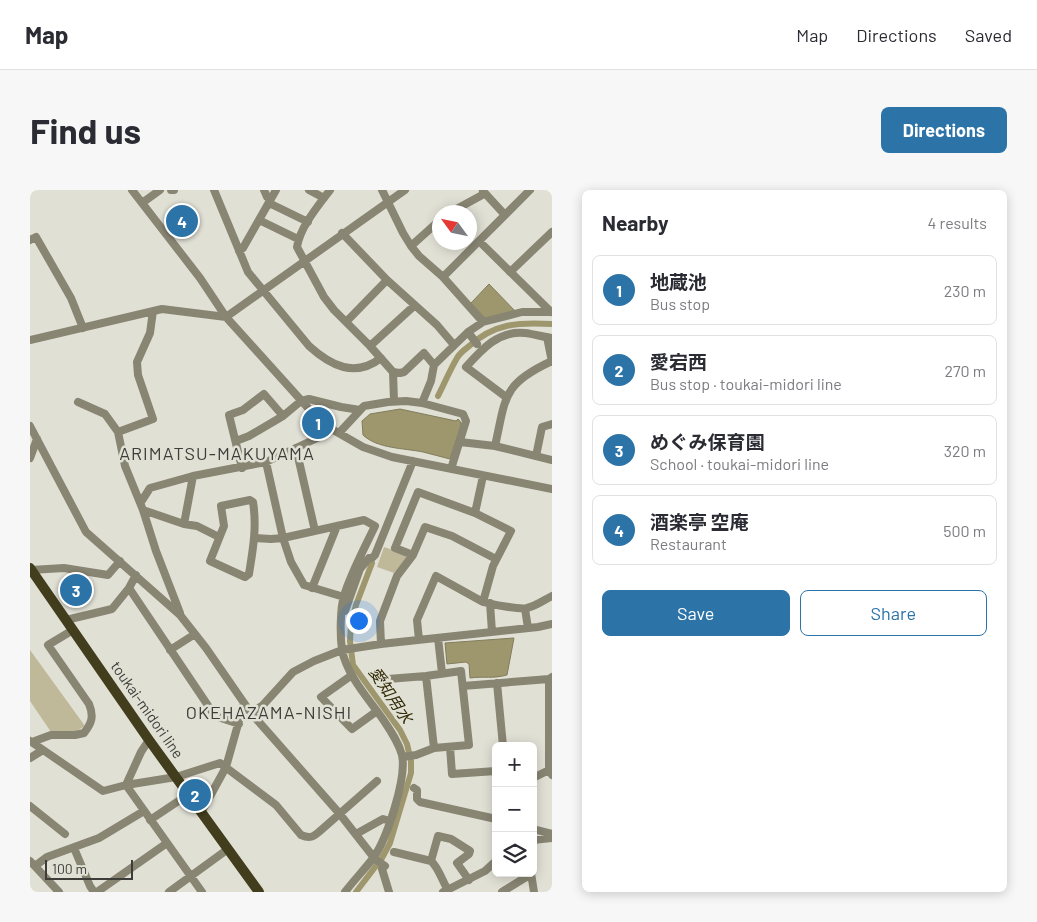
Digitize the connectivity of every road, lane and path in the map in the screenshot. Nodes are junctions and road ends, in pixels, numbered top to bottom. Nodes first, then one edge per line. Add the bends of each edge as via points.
1 (132, 190) edge
2 (160, 190) edge
3 (214, 190) edge
4 (264, 190) edge
5 (276, 190) edge
6 (309, 190) edge
7 (330, 190) edge
8 (382, 190) edge
9 (405, 190) edge
10 (530, 190) edge
11 (483, 192) edge
12 (324, 198) junction
13 (270, 201) junction
14 (387, 202) junction
15 (142, 203) junction
16 (462, 205) edge
17 (505, 215) junction
18 (259, 220) junction
19 (308, 222) junction
20 (432, 227) edge
21 (552, 232) edge
22 (342, 234) junction
23 (545, 238) junction
24 (298, 239) junction
25 (30, 240) edge
26 (478, 241) junction
27 (552, 245) edge
28 (411, 246) junction
29 (239, 251) junction
30 (304, 261) junction
31 (510, 272) junction
32 (443, 277) junction
33 (387, 280) junction
34 (264, 290) junction
35 (414, 306) junction
36 (153, 312) junction
37 (552, 312) edge
38 (226, 317) junction
39 (346, 322) junction
40 (483, 322) junction
41 (83, 328) junction
42 (468, 332) junction
43 (549, 338) edge
44 (30, 340) edge
45 (477, 344) dead end
46 (454, 345) junction
47 (370, 346) junction
48 (381, 358) junction
49 (552, 361) edge
50 (434, 366) junction
51 (393, 372) junction
52 (506, 397) junction
53 (302, 401) junction
54 (394, 401) junction
55 (78, 402) dead end
56 (422, 404) junction
57 (360, 410) junction
58 (283, 416) junction
59 (552, 424) edge
60 (30, 426) edge
61 (335, 431) junction
62 (118, 432) junction
63 (37, 439) junction
64 (236, 441) junction
65 (460, 442) junction
66 (495, 446) junction
67 (296, 448) junction
68 (536, 456) junction
69 (30, 458) edge
70 (552, 460) edge
71 (413, 461) junction
72 (266, 462) junction
73 (242, 468) junction
74 (451, 469) junction
75 (193, 476) junction
76 (483, 476) junction
77 (552, 488) edge
78 (142, 506) junction
79 (475, 513) junction
80 (184, 524) junction
81 (337, 526) junction
82 (315, 531) junction
83 (220, 537) junction
84 (255, 538) junction
85 (283, 538) junction
86 (414, 555) junction
87 (496, 559) junction
88 (120, 561) junction
89 (31, 569) edge
90 (136, 575) junction
91 (128, 588) junction
92 (312, 588) junction
93 (552, 596) edge
94 (344, 597) junction
95 (486, 603) junction
96 (525, 609) junction
97 (180, 615) junction
98 (342, 616) junction
99 (66, 620) junction
100 (552, 624) edge
101 (528, 628) junction
102 (73, 630) junction
103 (492, 632) junction
104 (195, 634) junction
105 (438, 638) junction
106 (419, 640) junction
107 (381, 644) junction
108 (170, 650) junction
109 (344, 650) junction
110 (442, 673) junction
111 (352, 676) junction
112 (426, 676) junction
113 (551, 678) edge
114 (374, 680) dead end
115 (497, 683) junction
116 (463, 686) junction
117 (244, 703) junction
118 (377, 711) junction
119 (251, 714) junction
120 (239, 724) junction
121 (149, 740) junction
122 (31, 742) edge
123 (504, 742) edge
124 (450, 747) junction
125 (434, 748) junction
126 (43, 750) junction
127 (402, 757) junction
128 (30, 758) edge
129 (226, 767) junction
130 (492, 771) edge
131 (550, 773) edge
132 (176, 776) junction
133 (537, 777) edge
134 (377, 780) dead end
135 (126, 785) junction
136 (414, 788) dead end
137 (189, 794) junction
138 (30, 806) edge
139 (144, 811) junction
140 (202, 811) junction
141 (339, 814) junction
142 (492, 818) edge
143 (150, 820) junction
144 (390, 821) junction
145 (537, 830) edge
146 (65, 834) dead end
147 (356, 834) junction
148 (552, 836) edge
149 (537, 839) edge
150 (167, 842) junction
151 (74, 848) junction
152 (228, 849) junction
153 (394, 852) dead end
154 (375, 858) junction
155 (431, 861) junction
156 (32, 864) edge
157 (492, 865) edge
158 (192, 876) junction
159 (526, 877) edge
160 (532, 877) edge
161 (469, 880) junction
162 (446, 891) edge
163 (59, 892) edge
164 (95, 892) edge
165 (169, 892) edge
166 (202, 892) edge
167 (259, 892) edge
168 (345, 892) edge
169 (389, 892) edge
170 (502, 892) edge
171 (534, 892) edge

1 - 15 street
2 - 15 street
3 - 29 street
4 - 13 street
5 - 13 street
6 - 12 street
7 - 12 street
8 - 14 street
9 - 14 street
10 - 17 street
11 - 16 street
11 - 17 street
12 - 19 street
13 - 18 street
13 - 19 street
14 - 22 street
14 - 28 street
15 - 38 street
17 - 26 street
18 - 24 street
18 - 29 street
19 - 24 street
20 - 28 street
21 - 23 street
22 - 30 street
22 - 33 street
23 - 27 street
23 - 31 street
24 - 30 street via 297,247
25 - 41 street via 36,237 71,298
26 - 31 street
26 - 32 street
28 - 32 street
29 - 34 street via 248,272
30 - 34 street
30 - 39 street via 324,297
31 - 37 street
32 - 40 street
33 - 35 street
33 - 39 street
34 - 38 street
34 - 48 street via 309,346 334,364 357,369 371,366
35 - 46 street
35 - 47 street
36 - 38 street via 162,309
36 - 41 street
36 - 62 street via 150,333 137,362 138,375 153,419
37 - 40 street via 522,312
38 - 53 street
39 - 47 street
40 - 42 street
41 - 44 street
42 - 45 street
42 - 46 street
43 - 49 street
43 - 52 street via 524,332 507,334 490,342 466,367
46 - 50 street
47 - 48 street
48 - 51 street
49 - 52 street via 524,376
50 - 51 street via 424,353 404,372
50 - 56 street
51 - 54 street
52 - 66 street
53 - 57 street via 309,399
53 - 58 street
53 - 61 street via 318,419
54 - 56 street
54 - 57 street via 364,406
55 - 62 street via 105,414
56 - 65 street via 463,414 466,421
57 - 61 street
58 - 64 street
58 - 64 street via 264,394 243,410 229,415
59 - 68 street via 542,427
60 - 63 street
61 - 67 street
61 - 71 street via 363,447
62 - 78 street via 125,466
63 - 69 street
63 - 88 street via 86,532
64 - 73 street
65 - 66 street
65 - 74 street
66 - 68 street
67 - 72 street
67 - 82 street
68 - 70 street
71 - 74 street
71 - 98 street via 375,555 360,569
72 - 73 street
72 - 85 street
73 - 75 street
74 - 76 street
75 - 78 street via 150,488
75 - 80 street
76 - 77 street
76 - 79 street
78 - 80 street
78 - 97 street
79 - 86 street via 418,492 395,548
79 - 87 street via 511,532
80 - 83 street via 197,526
81 - 82 street
81 - 92 street
81 - 94 street via 364,520 374,526
82 - 85 street
83 - 84 street via 224,526 221,506 250,500 256,521
83 - 84 street via 210,561 245,576 249,574
84 - 85 street
85 - 92 street via 304,585
86 - 87 street via 425,526
86 - 107 street via 397,576 380,621
87 - 95 street
88 - 89 street via 108,575 64,568
88 - 90 street
89 - 99 main road, toukai-midori line
90 - 91 street
90 - 97 street
91 - 99 street via 112,609
91 - 108 street
92 - 94 street
93 - 96 street
94 - 98 street
95 - 96 street
95 - 103 street
95 - 106 street via 436,576 417,620
96 - 101 street
97 - 104 street
98 - 109 street
99 - 102 main road, toukai-midori line
100 - 101 street
101 - 103 street
102 - 121 main road, toukai-midori line
102 - 122 street via 48,645 89,704 92,721 84,733 51,735
103 - 105 street
104 - 108 street
104 - 117 street
105 - 106 street
105 - 110 street
106 - 107 street
107 - 109 street
108 - 120 street via 215,716
109 - 111 street
109 - 119 street via 293,672 264,705
110 - 112 street
110 - 116 street via 461,671
111 - 118 street
111 - 118 street via 321,697 352,729
112 - 114 street
112 - 125 street
113 - 115 street
113 - 131 street
115 - 116 street
115 - 123 street
116 - 124 street via 469,745
117 - 119 street
117 - 120 street
118 - 127 street via 394,735
119 - 141 street
120 - 129 street
121 - 132 main road, toukai-midori line
121 - 135 street
122 - 126 street
124 - 125 street
124 - 130 street via 452,774
125 - 127 street
126 - 128 street
126 - 135 street via 104,791
127 - 144 street via 402,782
129 - 132 street via 220,763
129 - 140 street
129 - 141 street via 276,805 306,838 311,838
131 - 133 street
132 - 135 street
132 - 137 main road, toukai-midori line
134 - 141 street
135 - 139 street
136 - 142 street via 420,802
137 - 140 main road, toukai-midori line
137 - 143 street
138 - 146 street
139 - 143 street
139 - 151 street via 109,833
140 - 152 main road, toukai-midori line
141 - 147 street
143 - 150 street
144 - 147 street via 383,819
144 - 154 street
145 - 148 street
147 - 154 street
148 - 149 street
150 - 158 street
150 - 164 street
151 - 156 street
151 - 164 street
152 - 158 street
152 - 167 main road, toukai-midori line
153 - 155 street
154 - 168 street
154 - 169 street via 384,867
155 - 161 street via 438,836 451,839 470,851 457,863
155 - 162 street
156 - 163 street
157 - 161 street
158 - 165 street
158 - 166 street
159 - 170 street
160 - 171 street
161 - 162 street

